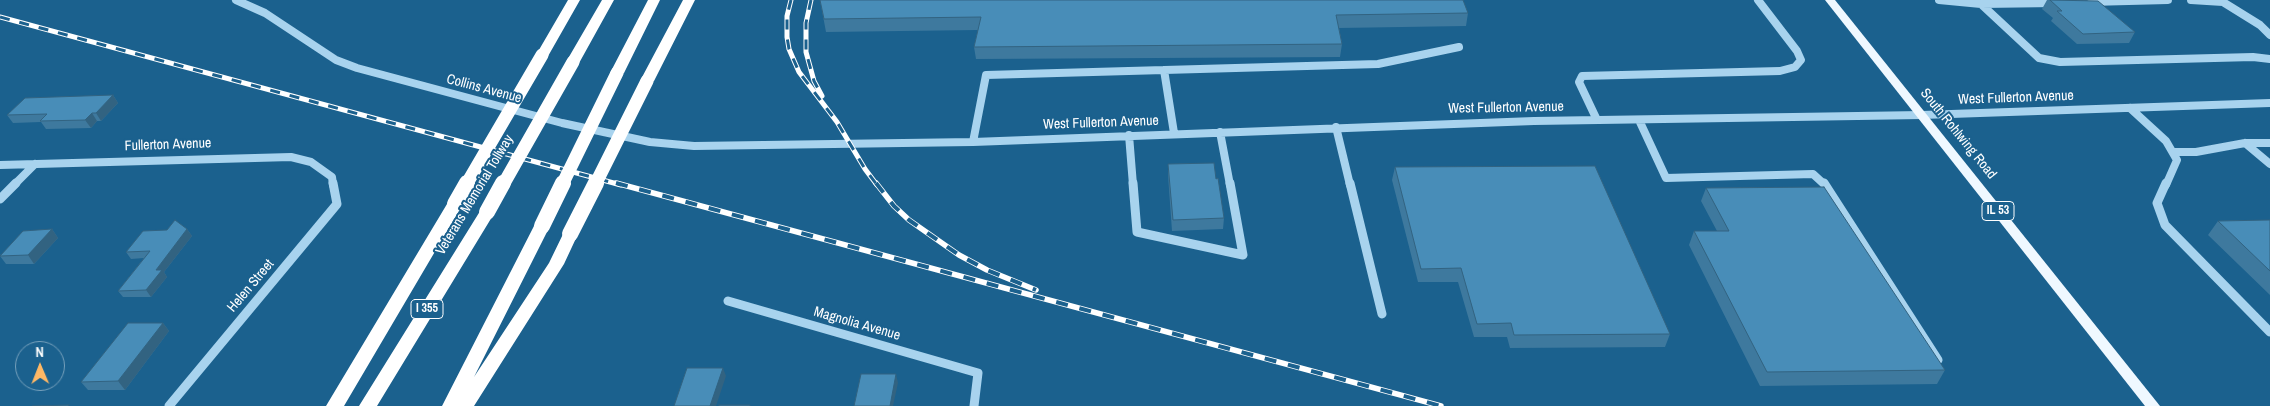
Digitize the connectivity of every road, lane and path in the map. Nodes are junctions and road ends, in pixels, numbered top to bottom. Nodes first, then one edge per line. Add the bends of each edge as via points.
1 (236, 0) edge
2 (574, 0) edge
3 (608, 0) edge
4 (654, 0) edge
5 (689, 0) edge
6 (1758, 0) edge
7 (1830, 0) edge
8 (1939, 0) edge
9 (2168, 0) edge
10 (2191, 0) edge
11 (2069, 3) edge
12 (2079, 3) edge
13 (1982, 4) junction
14 (2270, 35) edge
15 (1459, 47) dead end
16 (2270, 59) edge
17 (1164, 70) junction
18 (2270, 104) edge
19 (2130, 108) junction
20 (1922, 115) junction
21 (1597, 120) junction
22 (1640, 120) junction
23 (1336, 127) junction
24 (1220, 132) junction
25 (1174, 134) junction
26 (1129, 135) junction
27 (972, 142) junction
28 (2245, 143) junction
29 (2270, 143) edge
30 (744, 147) joint
31 (2173, 152) junction
32 (35, 164) junction
33 (2270, 164) edge
34 (0, 165) edge
35 (332, 177) joint
36 (0, 199) edge
37 (728, 301) dead end
38 (1382, 314) dead end
39 (2270, 332) edge
40 (1938, 360) edge
41 (169, 406) edge
42 (335, 406) edge
43 (368, 406) edge
44 (451, 406) edge
45 (465, 406) edge
46 (974, 406) edge
47 (2153, 406) edge

1 - 30 street, Collins Avenue via 265,13 336,60 357,68 562,123 650,142
2 - 42 highway, bridge
3 - 43 highway, Veterans Memorial Tollway / I 355, bridge via 487,212
4 - 44 highway, bridge
5 - 45 highway, bridge via 556,264
6 - 21 street via 1797,51 1801,60 1795,67 1780,71 1582,76 1579,82
7 - 20 main road, South Rohlwing Road / IL 53
8 - 13 street
9 - 12 street
10 - 14 street via 2223,2
11 - 13 street
13 - 16 street via 2039,58 2060,62
15 - 17 lane via 1378,64
17 - 25 street
17 - 27 lane via 986,75
18 - 19 street, West Fullerton Avenue
19 - 20 street, West Fullerton Avenue
19 - 31 street via 2166,141
20 - 22 street, West Fullerton Avenue
20 - 47 main road, South Rohlwing Road / IL 53
21 - 22 street, West Fullerton Avenue
21 - 23 street, West Fullerton Avenue
22 - 40 street via 1666,178 1813,174 1822,180
23 - 24 street, West Fullerton Avenue
23 - 38 street
24 - 25 street, West Fullerton Avenue
24 - 26 street via 1243,255 1137,232
25 - 26 street, West Fullerton Avenue
26 - 27 street, West Fullerton Avenue
27 - 30 street, West Fullerton Avenue
28 - 29 street
28 - 31 street via 2196,152
28 - 33 street
31 - 39 street via 2177,160 2157,203 2165,225
32 - 34 street, Fullerton Avenue
32 - 35 street, Fullerton Avenue via 282,156 311,162
32 - 36 street
35 - 41 street, Helen Street via 337,204
37 - 46 street, Magnolia Avenue via 978,373

